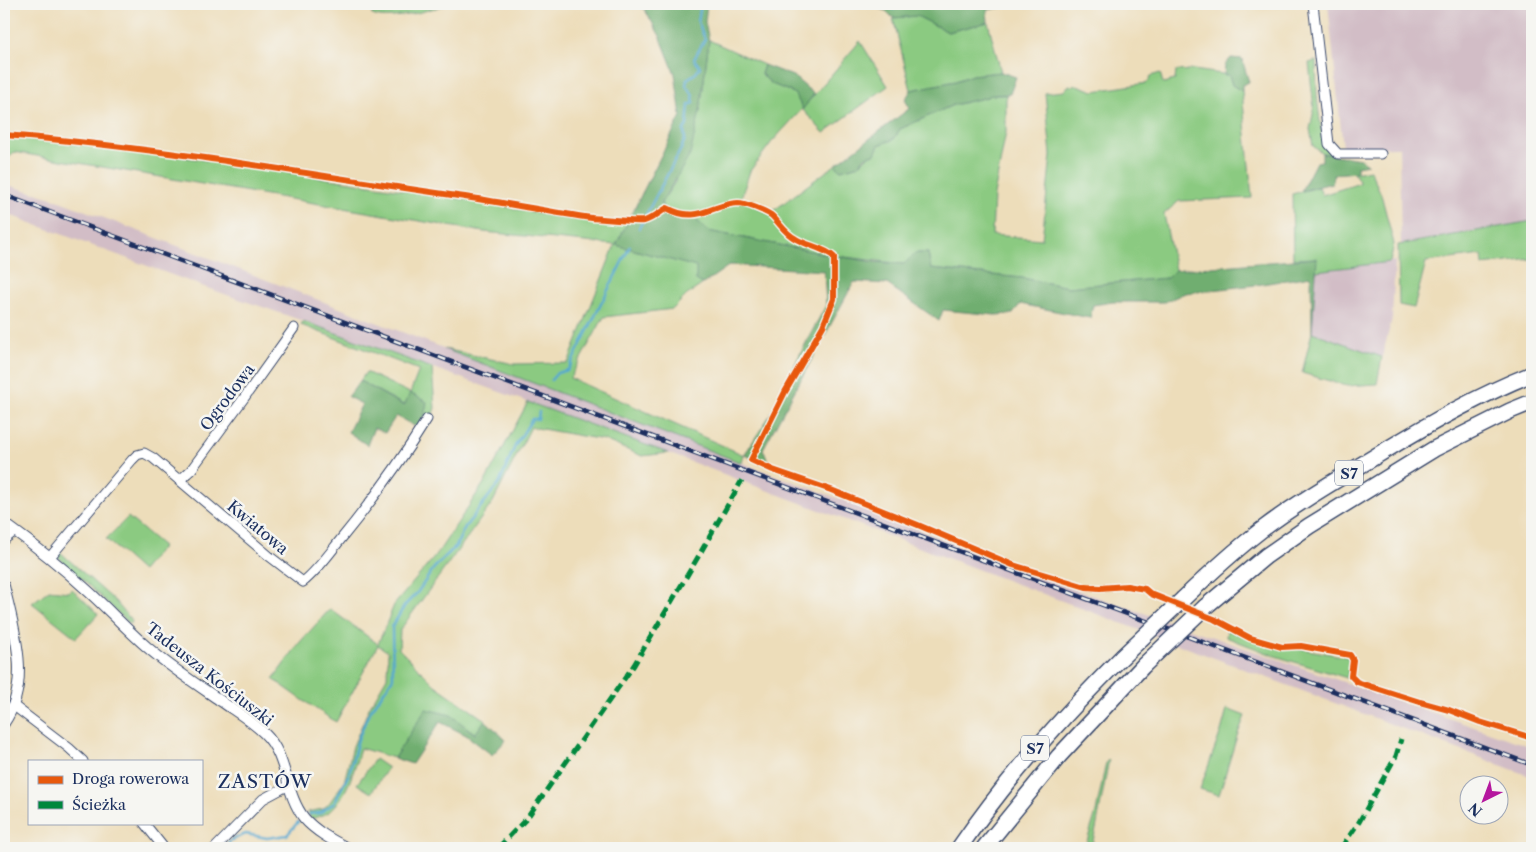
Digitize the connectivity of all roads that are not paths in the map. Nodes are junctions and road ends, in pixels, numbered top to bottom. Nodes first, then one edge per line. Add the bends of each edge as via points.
1 (1313, 4) edge
2 (1381, 154) dead end
3 (294, 328) dead end
4 (1532, 374) edge
5 (1532, 402) edge
6 (427, 419) dead end
7 (180, 480) junction
8 (4, 523) edge
9 (14, 531) junction
10 (4, 539) edge
11 (50, 558) junction
12 (4, 586) edge
13 (14, 706) junction
14 (4, 724) edge
15 (82, 760) edge
16 (289, 785) junction
17 (145, 824) edge
18 (164, 848) edge
19 (215, 848) edge
20 (347, 848) edge
21 (959, 848) edge
22 (984, 848) edge

1 - 2 street via 1329,144 1338,154
3 - 7 street, Ogrodowa via 191,470
4 - 21 highway, S7, bridge via 1498,387 1432,422 1299,504 1245,543 1122,656 1040,742
5 - 22 highway, S7, bridge via 1434,449 1266,556 1144,665 1059,756
6 - 7 street, Kwiatowa via 378,493 303,582
7 - 11 street, Kwiatowa via 149,455 137,455
8 - 9 street, Tadeusza Kościuszki
9 - 10 street
9 - 11 street, Tadeusza Kościuszki
11 - 16 street, Tadeusza Kościuszki via 146,647 264,733 279,753
12 - 13 street via 18,648 18,687
13 - 14 street
13 - 15 street
16 - 19 street via 264,798
16 - 20 street, Tadeusza Kościuszki via 299,811 308,823
17 - 18 street

